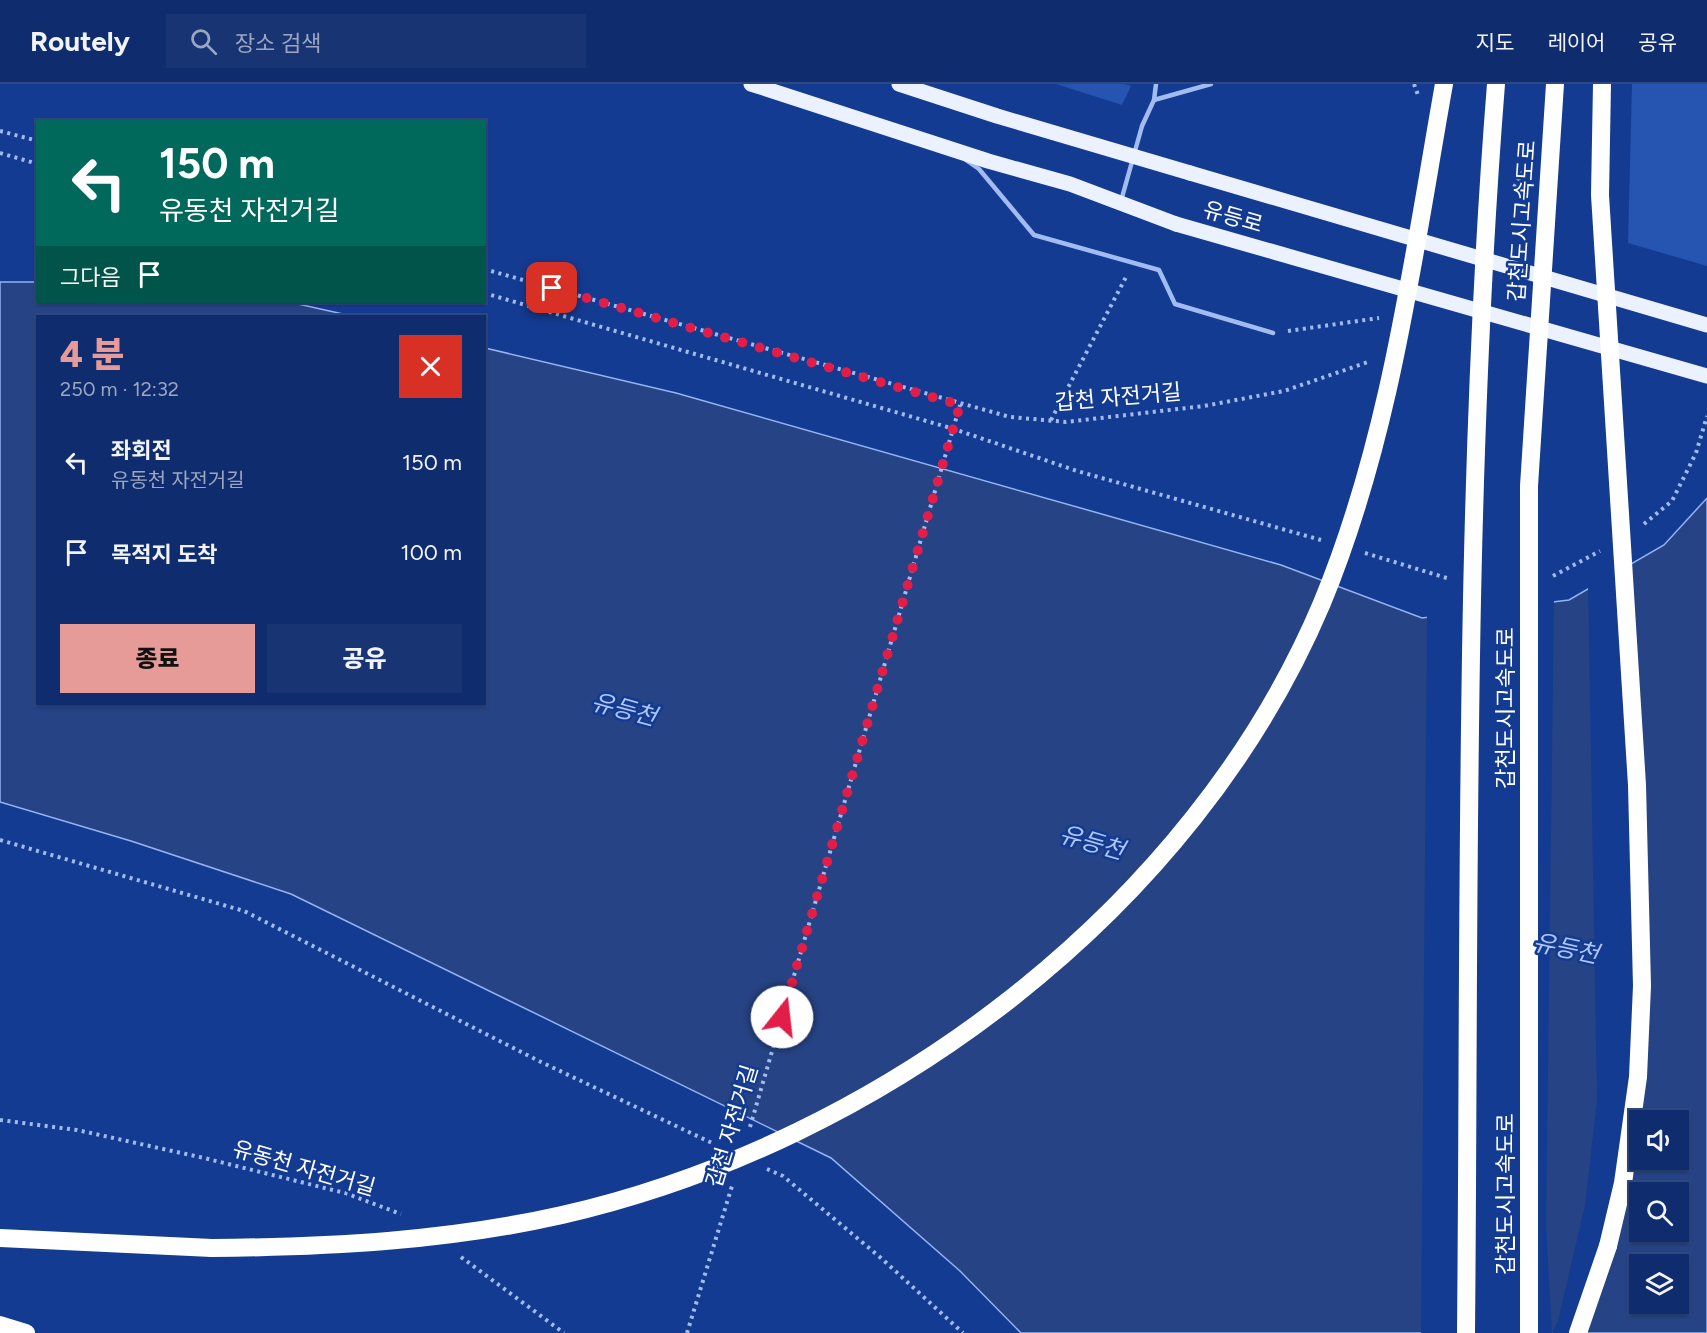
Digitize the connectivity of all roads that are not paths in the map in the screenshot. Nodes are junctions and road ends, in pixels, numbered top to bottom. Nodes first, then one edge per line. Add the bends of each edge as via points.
1 (751, 84) edge
2 (899, 84) edge
3 (1156, 84) edge
4 (1211, 84) edge
5 (1444, 84) edge
6 (1496, 84) edge
7 (1555, 84) edge
8 (1602, 84) edge
9 (1154, 100) junction
10 (949, 148) junction
11 (1133, 157) junction
12 (1120, 203) junction
13 (1707, 325) edge
14 (1273, 333) road end
15 (1707, 376) edge
16 (0, 1238) edge
17 (0, 1325) edge
18 (26, 1333) edge
19 (1466, 1333) edge
20 (1529, 1333) edge
21 (1578, 1333) edge

1 - 10 main road, 유등로
2 - 11 main road, 유등로
3 - 9 lane
4 - 9 lane
5 - 16 highway, bridge via 1382,411 1353,519 1321,603 1280,685 1207,802 1143,876 1075,944 997,1010 920,1064 826,1118 715,1168 639,1195 561,1216 410,1241 310,1247 212,1248
6 - 19 highway, 갑천도시고속도로, bridge via 1486,210 1474,481
7 - 20 highway, 갑천도시고속도로, bridge via 1529,486
8 - 21 highway, bridge via 1600,195 1637,785 1642,986 1638,1077 1623,1183 1608,1246
9 - 11 lane
10 - 12 main road, 유등로
10 - 14 lane via 979,170 1035,235 1159,270 1175,304
11 - 12 lane
11 - 13 main road, 유등로, bridge
12 - 15 main road, 유등로, bridge via 1176,224
17 - 18 highway

